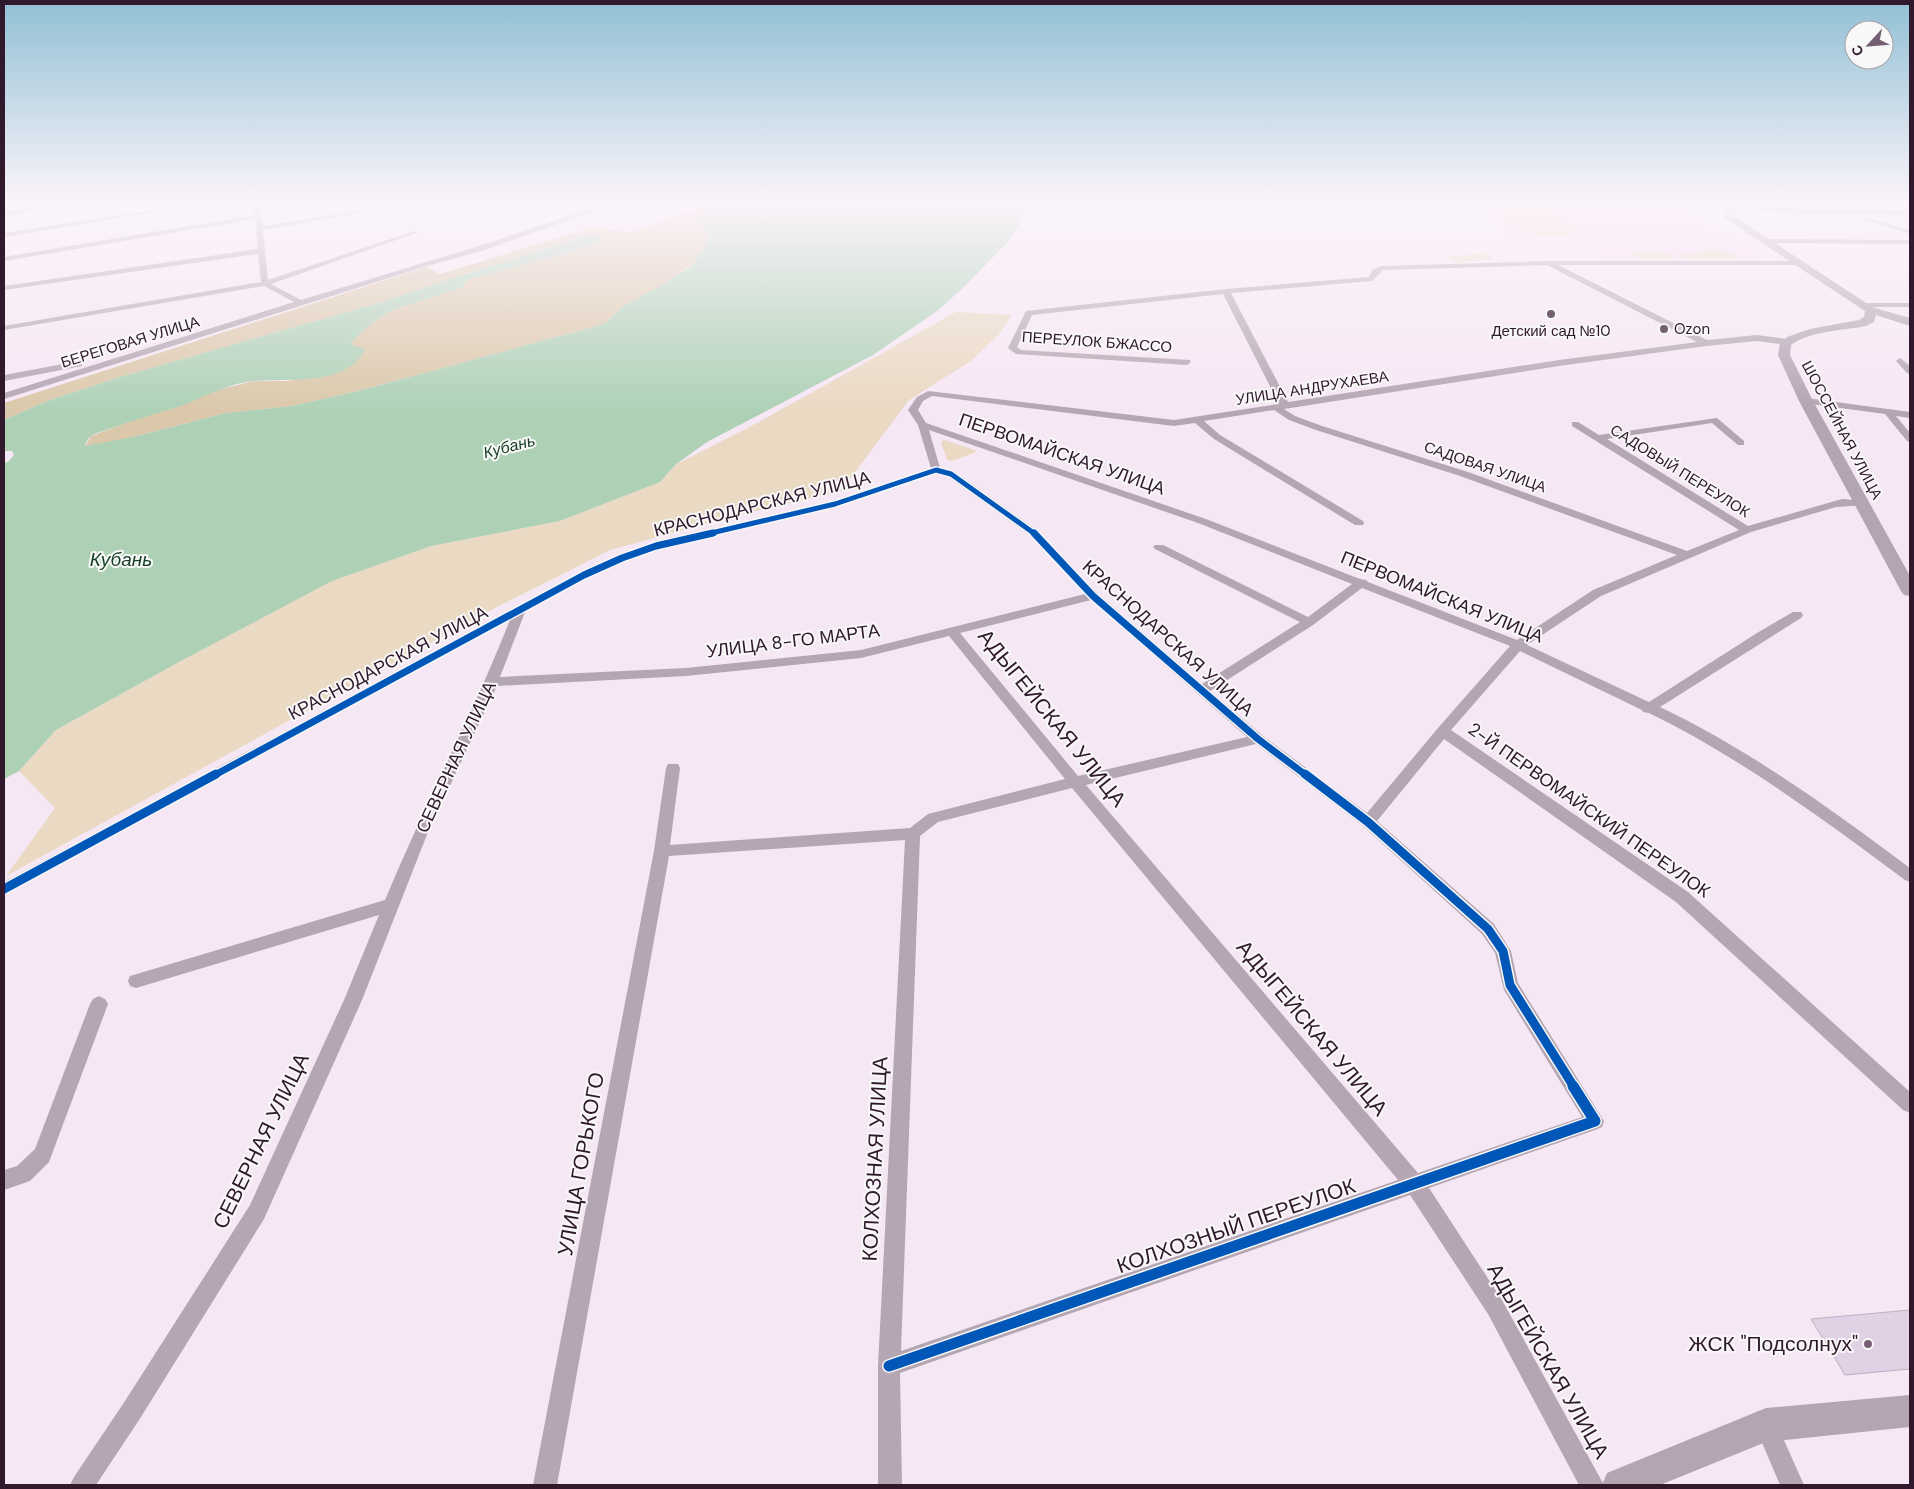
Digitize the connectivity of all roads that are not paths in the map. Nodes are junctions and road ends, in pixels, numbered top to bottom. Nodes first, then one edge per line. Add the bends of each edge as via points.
1 (112, 272) edge
2 (264, 272) edge
3 (298, 272) edge
4 (400, 272) edge
5 (1374, 272) edge
6 (1566, 272) edge
7 (1812, 272) edge
8 (265, 284) junction
9 (4, 288) edge
10 (1226, 291) junction
11 (301, 303) junction
12 (1910, 305) edge
13 (1866, 307) junction
14 (1910, 322) edge
15 (4, 328) edge
16 (1787, 342) junction
17 (1706, 343) junction
18 (106, 355) dead end
19 (1900, 361) dead end
20 (1187, 362) dead end
21 (1910, 371) edge
22 (4, 378) edge
23 (4, 396) edge
24 (1806, 401) junction
25 (1280, 407) junction
26 (1888, 412) junction
27 (1910, 415) edge
28 (1196, 420) junction
29 (1575, 424) dead end
30 (923, 425) junction
31 (1597, 438) junction
32 (1910, 439) edge
33 (1741, 443) dead end
34 (936, 470) junction
35 (1863, 503) junction
36 (1359, 523) dead end
37 (1747, 530) junction
38 (1159, 547) dead end
39 (1686, 556) junction
40 (1362, 582) junction
41 (1910, 591) edge
42 (1093, 596) junction
43 (520, 609) junction
44 (1797, 615) dead end
45 (1308, 622) junction
46 (952, 631) junction
47 (1518, 645) junction
48 (492, 682) junction
49 (1202, 690) junction
50 (1648, 709) junction
51 (1443, 731) junction
52 (1258, 739) junction
53 (673, 768) dead end
54 (1075, 782) junction
55 (1368, 822) junction
56 (913, 834) junction
57 (662, 851) junction
58 (1910, 876) edge
59 (4, 889) edge
60 (392, 905) junction
61 (136, 981) dead end
62 (100, 1004) dead end
63 (1910, 1104) edge
64 (1595, 1121) joint
65 (4, 1180) edge
66 (1414, 1183) junction
67 (889, 1366) junction
68 (1910, 1411) edge
69 (1766, 1425) junction
70 (82, 1485) edge
71 (545, 1485) edge
72 (890, 1485) edge
73 (1592, 1485) edge
74 (1619, 1485) edge
75 (1792, 1485) edge

1 - 9 street
2 - 8 street
3 - 8 street
4 - 11 street, БЕРЕГОВАЯ УЛИЦА
5 - 10 street via 1372,279
6 - 17 street
7 - 13 main road
8 - 11 street
8 - 15 street
10 - 20 street, ПЕРЕУЛОК БЖАССО via 1027,315 1012,348 1019,352
10 - 25 street
11 - 23 street, БЕРЕГОВАЯ УЛИЦА
12 - 13 street
13 - 14 main road
13 - 16 main road, ШОССЕЙНАЯ УЛИЦА via 1870,319 1862,323 1799,336
16 - 17 street, УЛИЦА АНДРУХАЕВА via 1757,338
16 - 24 main road, ШОССЕЙНАЯ УЛИЦА via 1785,359
17 - 25 street, УЛИЦА АНДРУХАЕВА
18 - 22 street via 73,366
19 - 21 street
24 - 26 street
24 - 35 main road, ШОССЕЙНАЯ УЛИЦА
25 - 28 street, УЛИЦА АНДРУХАЕВА
25 - 39 street, САДОВАЯ УЛИЦА via 1292,418 1319,428 1464,474
26 - 27 street
26 - 32 street
28 - 30 street, УЛИЦА АНДРУХАЕВА via 1174,423 931,393 920,399 913,410
28 - 36 street via 1217,437
29 - 31 street, САДОВЫЙ ПЕРЕУЛОК
30 - 34 street, УЛИЦА АНДРУХАЕВА
30 - 40 street, ПЕРВОМАЙСКАЯ УЛИЦА via 1202,521
31 - 33 street, САДОВЫЙ ПЕРЕУЛОК via 1714,420
31 - 37 street, САДОВЫЙ ПЕРЕУЛОК
34 - 42 street, КРАСНОДАРСКАЯ УЛИЦА via 951,474 1035,534
34 - 43 street, КРАСНОДАРСКАЯ УЛИЦА via 835,504 656,546 584,575
35 - 37 street via 1833,504
35 - 41 main road, ШОССЕЙНАЯ УЛИЦА
37 - 39 street
38 - 45 street
39 - 47 street via 1597,593
40 - 45 street
40 - 47 street, ПЕРВОМАЙСКАЯ УЛИЦА
42 - 46 street, УЛИЦА 8-ГО МАРТА
42 - 49 street, КРАСНОДАРСКАЯ УЛИЦА
43 - 48 street, СЕВЕРНАЯ УЛИЦА
43 - 59 street, КРАСНОДАРСКАЯ УЛИЦА
44 - 50 street
45 - 49 street
46 - 48 street, УЛИЦА 8-ГО МАРТА via 851,655 686,672
46 - 54 street, АДЫГЕЙСКАЯ УЛИЦА
47 - 50 street, ПЕРВОМАЙСКАЯ УЛИЦА
47 - 51 street
48 - 60 street, СЕВЕРНАЯ УЛИЦА via 421,832
49 - 52 street, КРАСНОДАРСКАЯ УЛИЦА
50 - 58 street, ПЕРВОМАЙСКАЯ УЛИЦА via 1700,732 1818,807
51 - 55 street
51 - 63 street, 2-Й ПЕРВОМАЙСКИЙ ПЕРЕУЛОК via 1682,897
52 - 54 street
52 - 55 street, КРАСНОДАРСКАЯ УЛИЦА
53 - 57 street, УЛИЦА ГОРЬКОГО
54 - 56 street via 933,818
54 - 66 street, АДЫГЕЙСКАЯ УЛИЦА
55 - 64 street, КРАСНОДАРСКАЯ УЛИЦА via 1488,929 1503,951 1510,985
56 - 57 street
56 - 67 street, КОЛХОЗНАЯ УЛИЦА
57 - 71 street, УЛИЦА ГОРЬКОГО
60 - 61 street
60 - 70 street, СЕВЕРНАЯ УЛИЦА via 353,1000 257,1212
62 - 65 street via 42,1155 22,1174
64 - 66 street, КОЛХОЗНЫЙ ПЕРЕУЛОК
66 - 67 street, КОЛХОЗНЫЙ ПЕРЕУЛОК
66 - 73 street, АДЫГЕЙСКАЯ УЛИЦА via 1495,1307
67 - 72 street, КОЛХОЗНАЯ УЛИЦА
68 - 69 main road
69 - 74 main road
69 - 75 street

